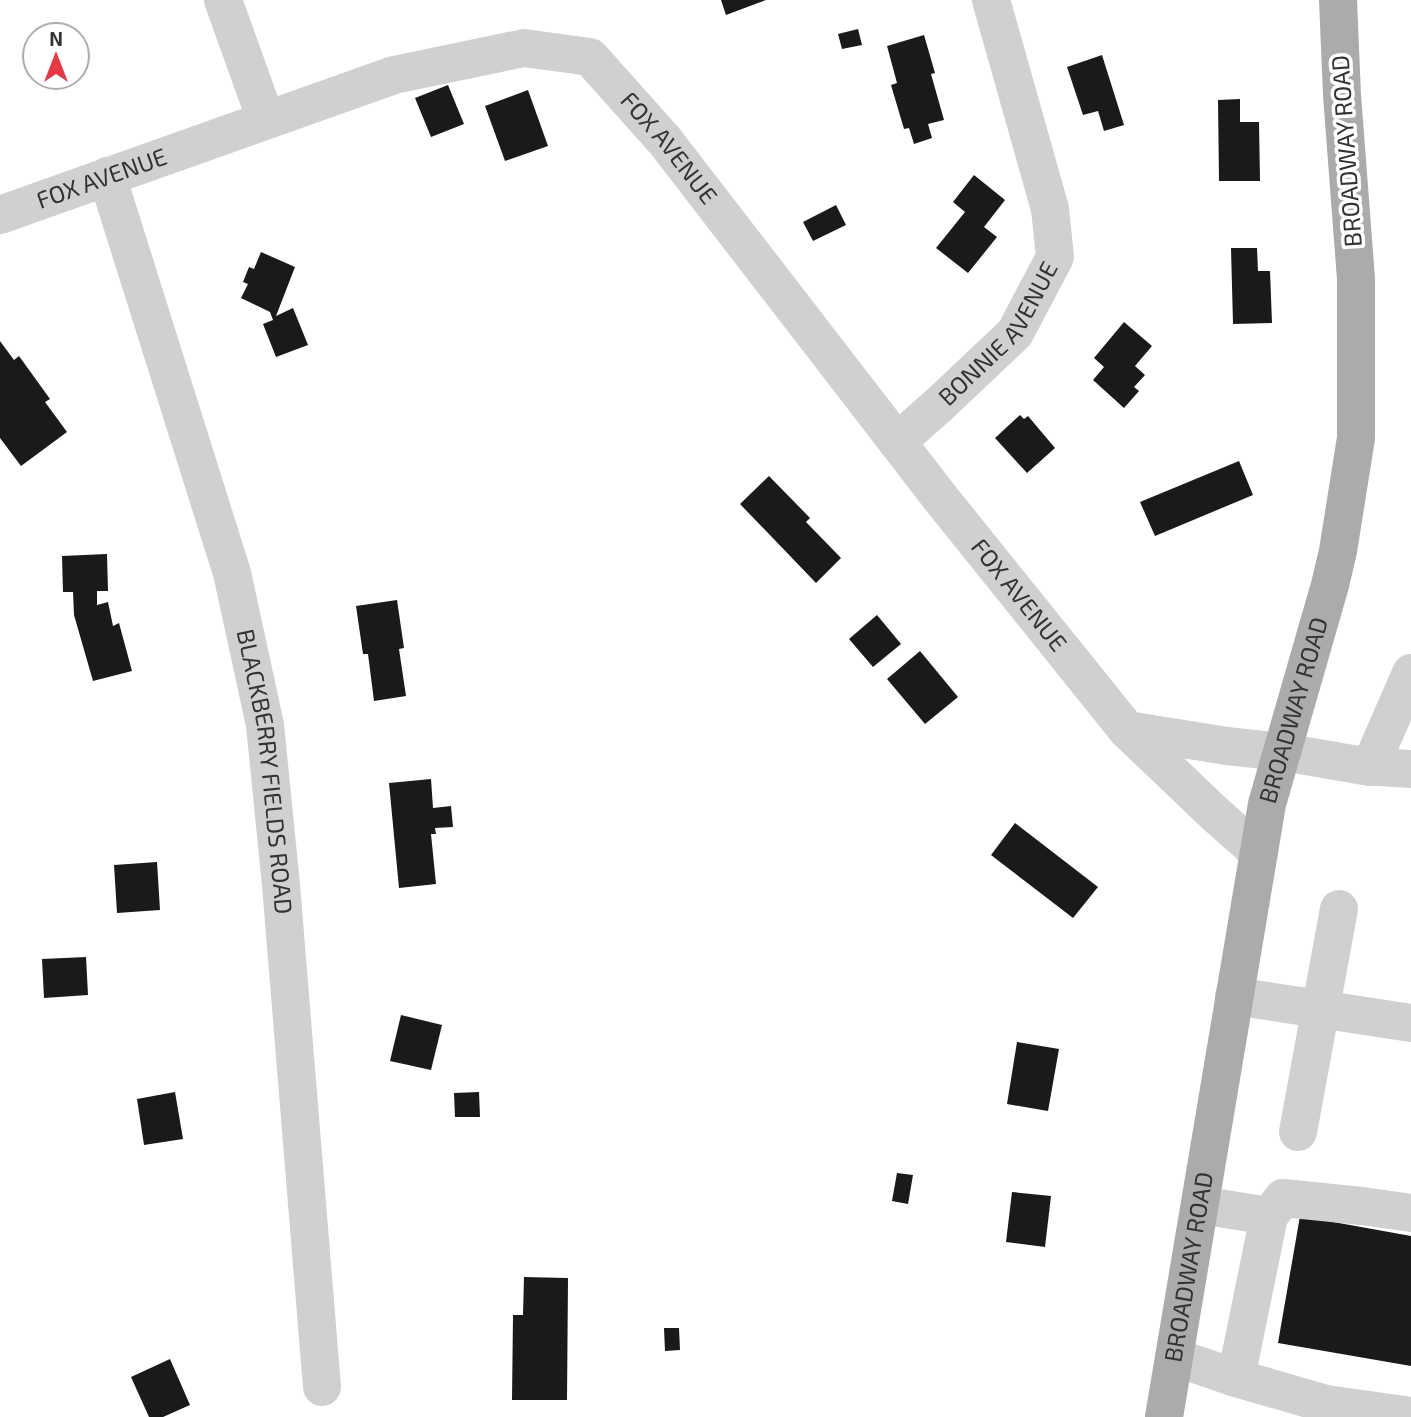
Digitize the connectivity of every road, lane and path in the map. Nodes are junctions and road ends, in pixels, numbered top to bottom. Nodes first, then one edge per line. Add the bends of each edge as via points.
1 (223, 0) edge
2 (991, 0) edge
3 (1338, 0) edge
4 (266, 120) junction
5 (107, 176) junction
6 (0, 215) edge
7 (897, 442) junction
8 (1411, 673) edge
9 (1127, 730) junction
10 (1283, 752) junction
11 (1392, 768) edge
12 (1259, 853) junction
13 (1339, 909) dead end
14 (1234, 996) junction
15 (1320, 1009) junction
16 (1411, 1023) edge
17 (1298, 1132) dead end
18 (1200, 1205) junction
19 (1411, 1213) edge
20 (1269, 1216) junction
21 (1174, 1357) junction
22 (1236, 1378) junction
23 (322, 1387) dead end
24 (1411, 1416) edge
25 (1164, 1417) edge

1 - 4 street
2 - 7 street, BONNIE AVENUE via 1050,209 1055,257 1015,333
3 - 10 main road, BROADWAY ROAD via 1356,279 1356,438 1338,551
4 - 5 street, FOX AVENUE
4 - 7 street, FOX AVENUE via 394,75 524,48 590,57 665,141
5 - 6 street, FOX AVENUE
5 - 23 street, BLACKBERRY FIELDS ROAD via 232,573 265,725
7 - 9 street, FOX AVENUE
8 - 11 street
9 - 10 street
9 - 12 street, FOX AVENUE
10 - 11 street
10 - 12 main road, BROADWAY ROAD via 1267,804
12 - 14 main road, BROADWAY ROAD
13 - 15 street
14 - 15 street
14 - 18 main road, BROADWAY ROAD
15 - 16 street
15 - 17 street
18 - 20 street
18 - 21 main road, BROADWAY ROAD
19 - 20 street via 1283,1198
20 - 22 street
21 - 22 street
21 - 25 main road, BROADWAY ROAD
22 - 24 street via 1326,1404

